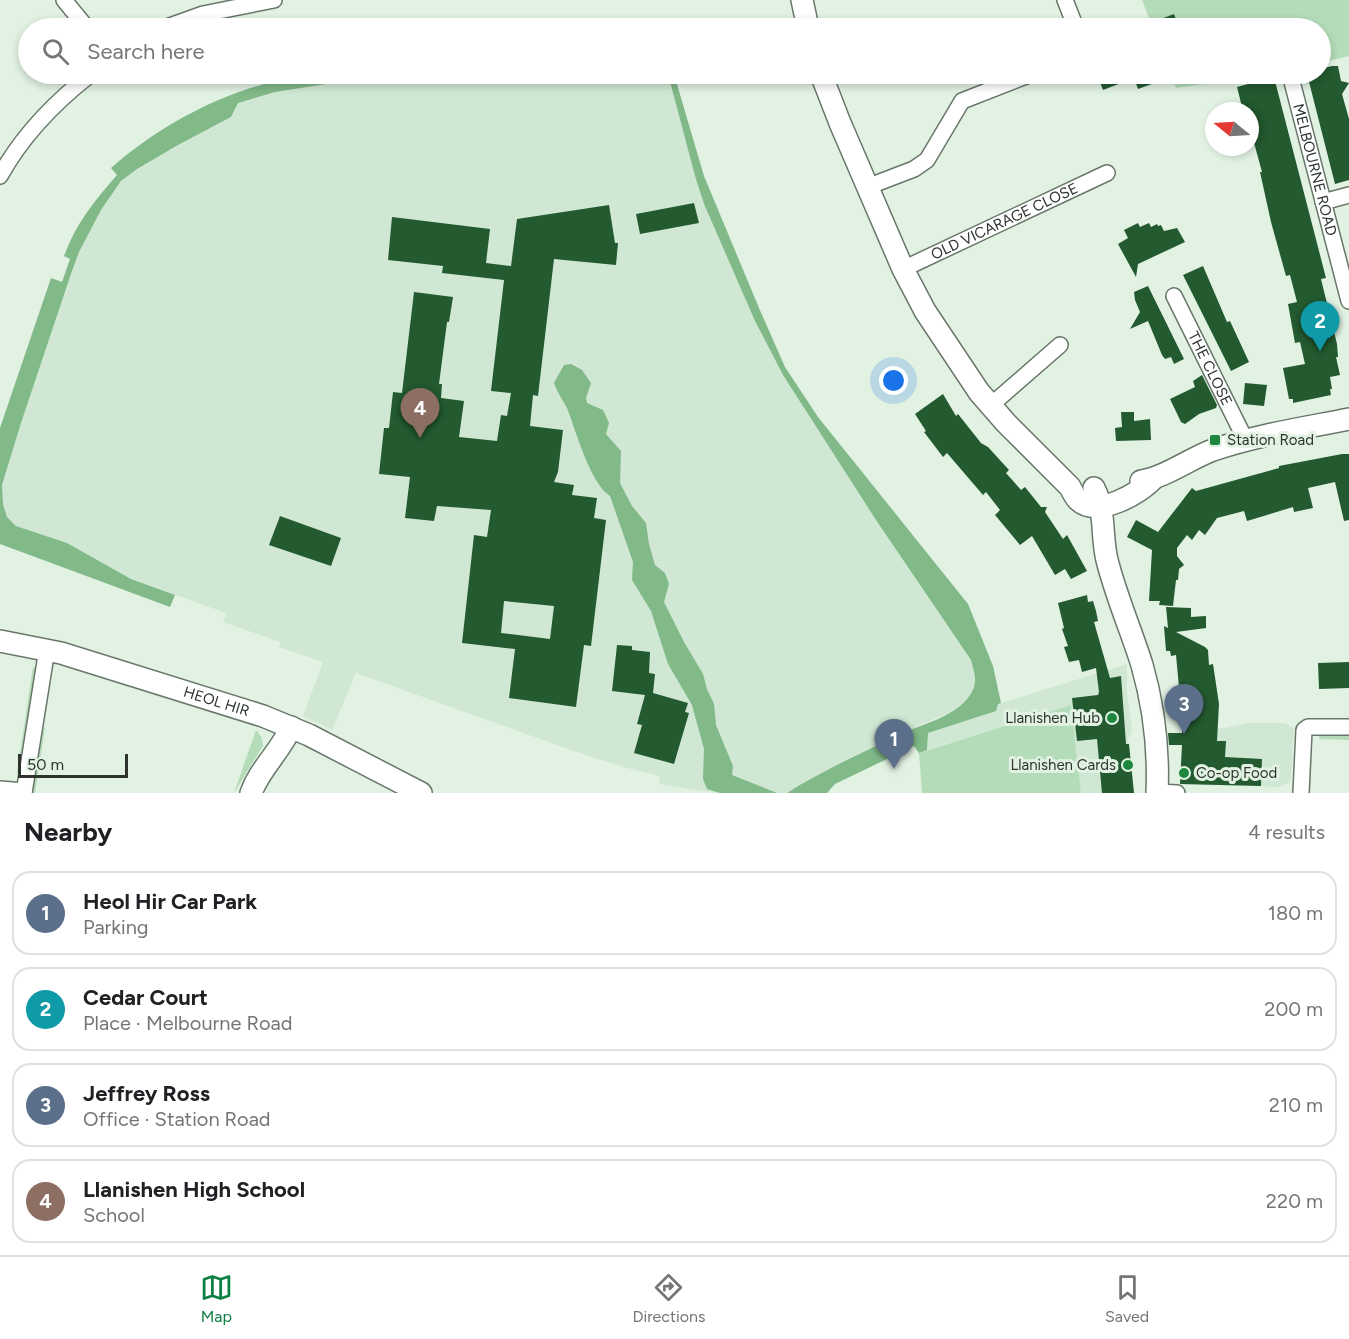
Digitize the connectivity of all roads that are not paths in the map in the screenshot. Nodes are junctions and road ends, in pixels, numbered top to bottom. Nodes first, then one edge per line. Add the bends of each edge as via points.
1 (64, 0) edge
2 (274, 0) edge
3 (802, 0) edge
4 (1065, 0) edge
5 (233, 4) edge
6 (79, 18) edge
7 (189, 18) edge
8 (806, 18) edge
9 (1072, 18) edge
10 (79, 84) edge
11 (825, 84) edge
12 (1004, 84) edge
13 (1293, 84) edge
14 (1, 173) edge
15 (1107, 173) dead end
16 (867, 187) junction
17 (1349, 195) edge
18 (1323, 202) junction
19 (903, 268) junction
20 (1174, 296) dead end
21 (1349, 301) edge
22 (1060, 345) dead end
23 (990, 406) junction
24 (1349, 419) edge
25 (1246, 441) junction
26 (1087, 496) junction
27 (0, 641) edge
28 (47, 649) junction
29 (291, 727) junction
30 (1349, 727) edge
31 (0, 789) edge
32 (24, 792) edge
33 (251, 793) edge
34 (421, 793) edge
35 (1157, 793) edge
36 (1177, 793) edge
37 (1301, 793) edge

1 - 6 street
2 - 5 street
3 - 8 main road
4 - 9 street
5 - 7 street
10 - 14 street via 31,131
11 - 16 main road
12 - 16 street via 962,100 927,160
13 - 18 street, MELBOURNE ROAD
15 - 19 street, OLD VICARAGE CLOSE
16 - 19 main road
17 - 18 street
18 - 21 street, MELBOURNE ROAD
19 - 23 main road via 925,311
20 - 25 street, THE CLOSE
22 - 23 street
23 - 26 main road
24 - 25 main road
25 - 26 main road via 1194,458 1122,501
26 - 35 main road via 1084,509 1107,559 1151,704 1157,747
27 - 28 main road, HEOL HIR
28 - 29 main road, HEOL HIR
28 - 32 street
29 - 33 main road via 260,772
29 - 34 main road, HEOL HIR
30 - 37 street via 1304,730
31 - 32 street
35 - 36 street

